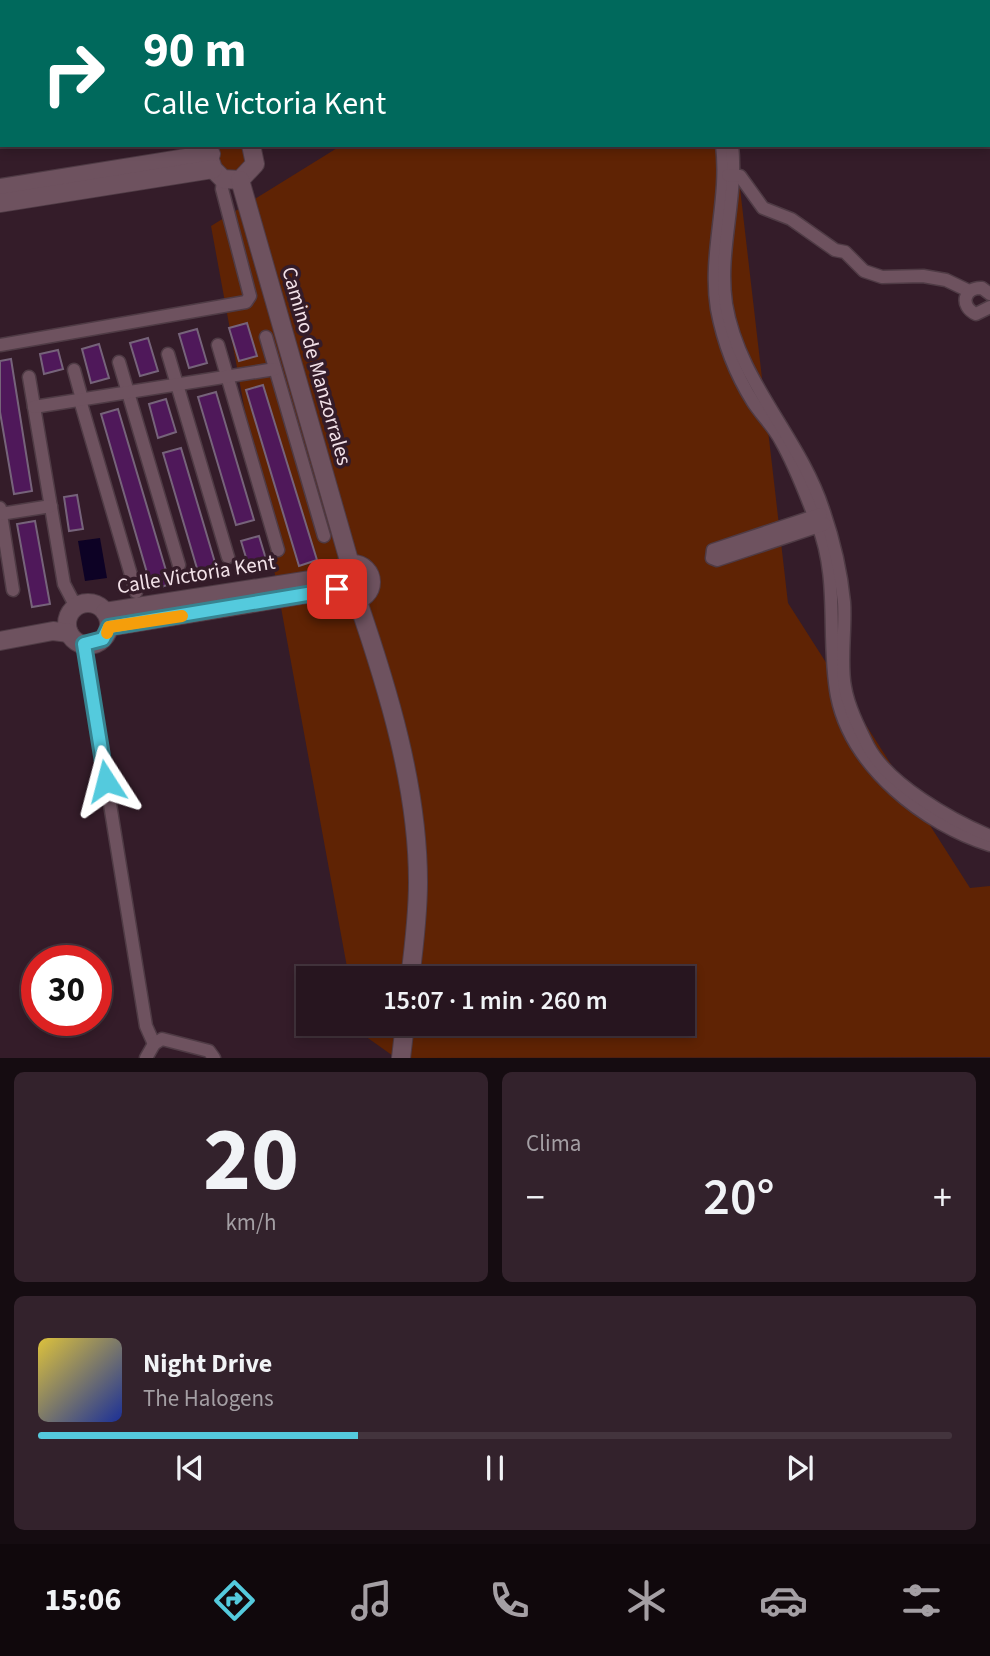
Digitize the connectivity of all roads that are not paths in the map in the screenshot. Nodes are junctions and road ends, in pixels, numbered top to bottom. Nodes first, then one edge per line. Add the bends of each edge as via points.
1 (251, 147) edge
2 (722, 147) edge
3 (732, 147) edge
4 (220, 165) edge
5 (729, 175) junction
6 (0, 188) edge
7 (0, 203) edge
8 (969, 291) junction
9 (990, 294) edge
10 (990, 307) edge
11 (266, 337) dead end
12 (0, 345) edge
13 (218, 345) dead end
14 (168, 354) dead end
15 (119, 362) dead end
16 (275, 369) junction
17 (74, 370) dead end
18 (29, 377) dead end
19 (227, 377) junction
20 (177, 384) junction
21 (128, 392) junction
22 (81, 400) junction
23 (34, 407) junction
24 (51, 506) junction
25 (0, 508) edge
26 (0, 514) edge
27 (821, 520) junction
28 (324, 536) dead end
29 (278, 550) dead end
30 (228, 557) dead end
31 (179, 565) dead end
32 (341, 576) junction
33 (13, 590) dead end
34 (136, 592) dead end
35 (357, 599) junction
36 (107, 620) junction
37 (67, 623) junction
38 (0, 641) edge
39 (84, 644) junction
40 (990, 836) edge
41 (990, 845) edge
42 (411, 966) edge
43 (404, 1036) edge
44 (154, 1044) junction
45 (146, 1058) edge
46 (214, 1058) edge
47 (401, 1058) edge

1 - 4 street via 255,164
2 - 5 street
3 - 5 street
4 - 6 street
4 - 7 street
4 - 12 street via 250,296 246,302
4 - 32 street, Camino de Manzorrales
5 - 8 street via 740,176 763,208 791,219 835,250 845,252 864,271 882,277 946,280
5 - 27 street via 726,303 751,380 795,450
8 - 9 street via 982,288
8 - 10 street via 965,302 969,310 981,314
11 - 16 street
13 - 19 street
14 - 20 street
15 - 21 street
16 - 19 street
16 - 28 street
17 - 22 street
18 - 23 street
19 - 20 street
19 - 29 street
20 - 21 street
20 - 30 street
21 - 22 street
21 - 31 street
22 - 23 street
22 - 34 street
23 - 24 street
24 - 26 street
24 - 37 street
25 - 26 street
26 - 33 street
27 - 27 street via 713,550 712,558 717,560
27 - 40 street via 844,601 844,685 869,748 932,806
27 - 41 street via 834,606 838,698 853,739 879,773 914,806 963,837
32 - 35 street via 345,598
32 - 35 street via 367,570 372,581 368,593
32 - 36 street, Calle Victoria Kent
35 - 42 street via 401,747 414,825 418,882
36 - 37 street via 89,603
36 - 39 street via 103,639
37 - 38 street
37 - 39 street
39 - 44 street via 146,1026
43 - 47 street
44 - 45 street
44 - 46 street via 162,1039 209,1051

